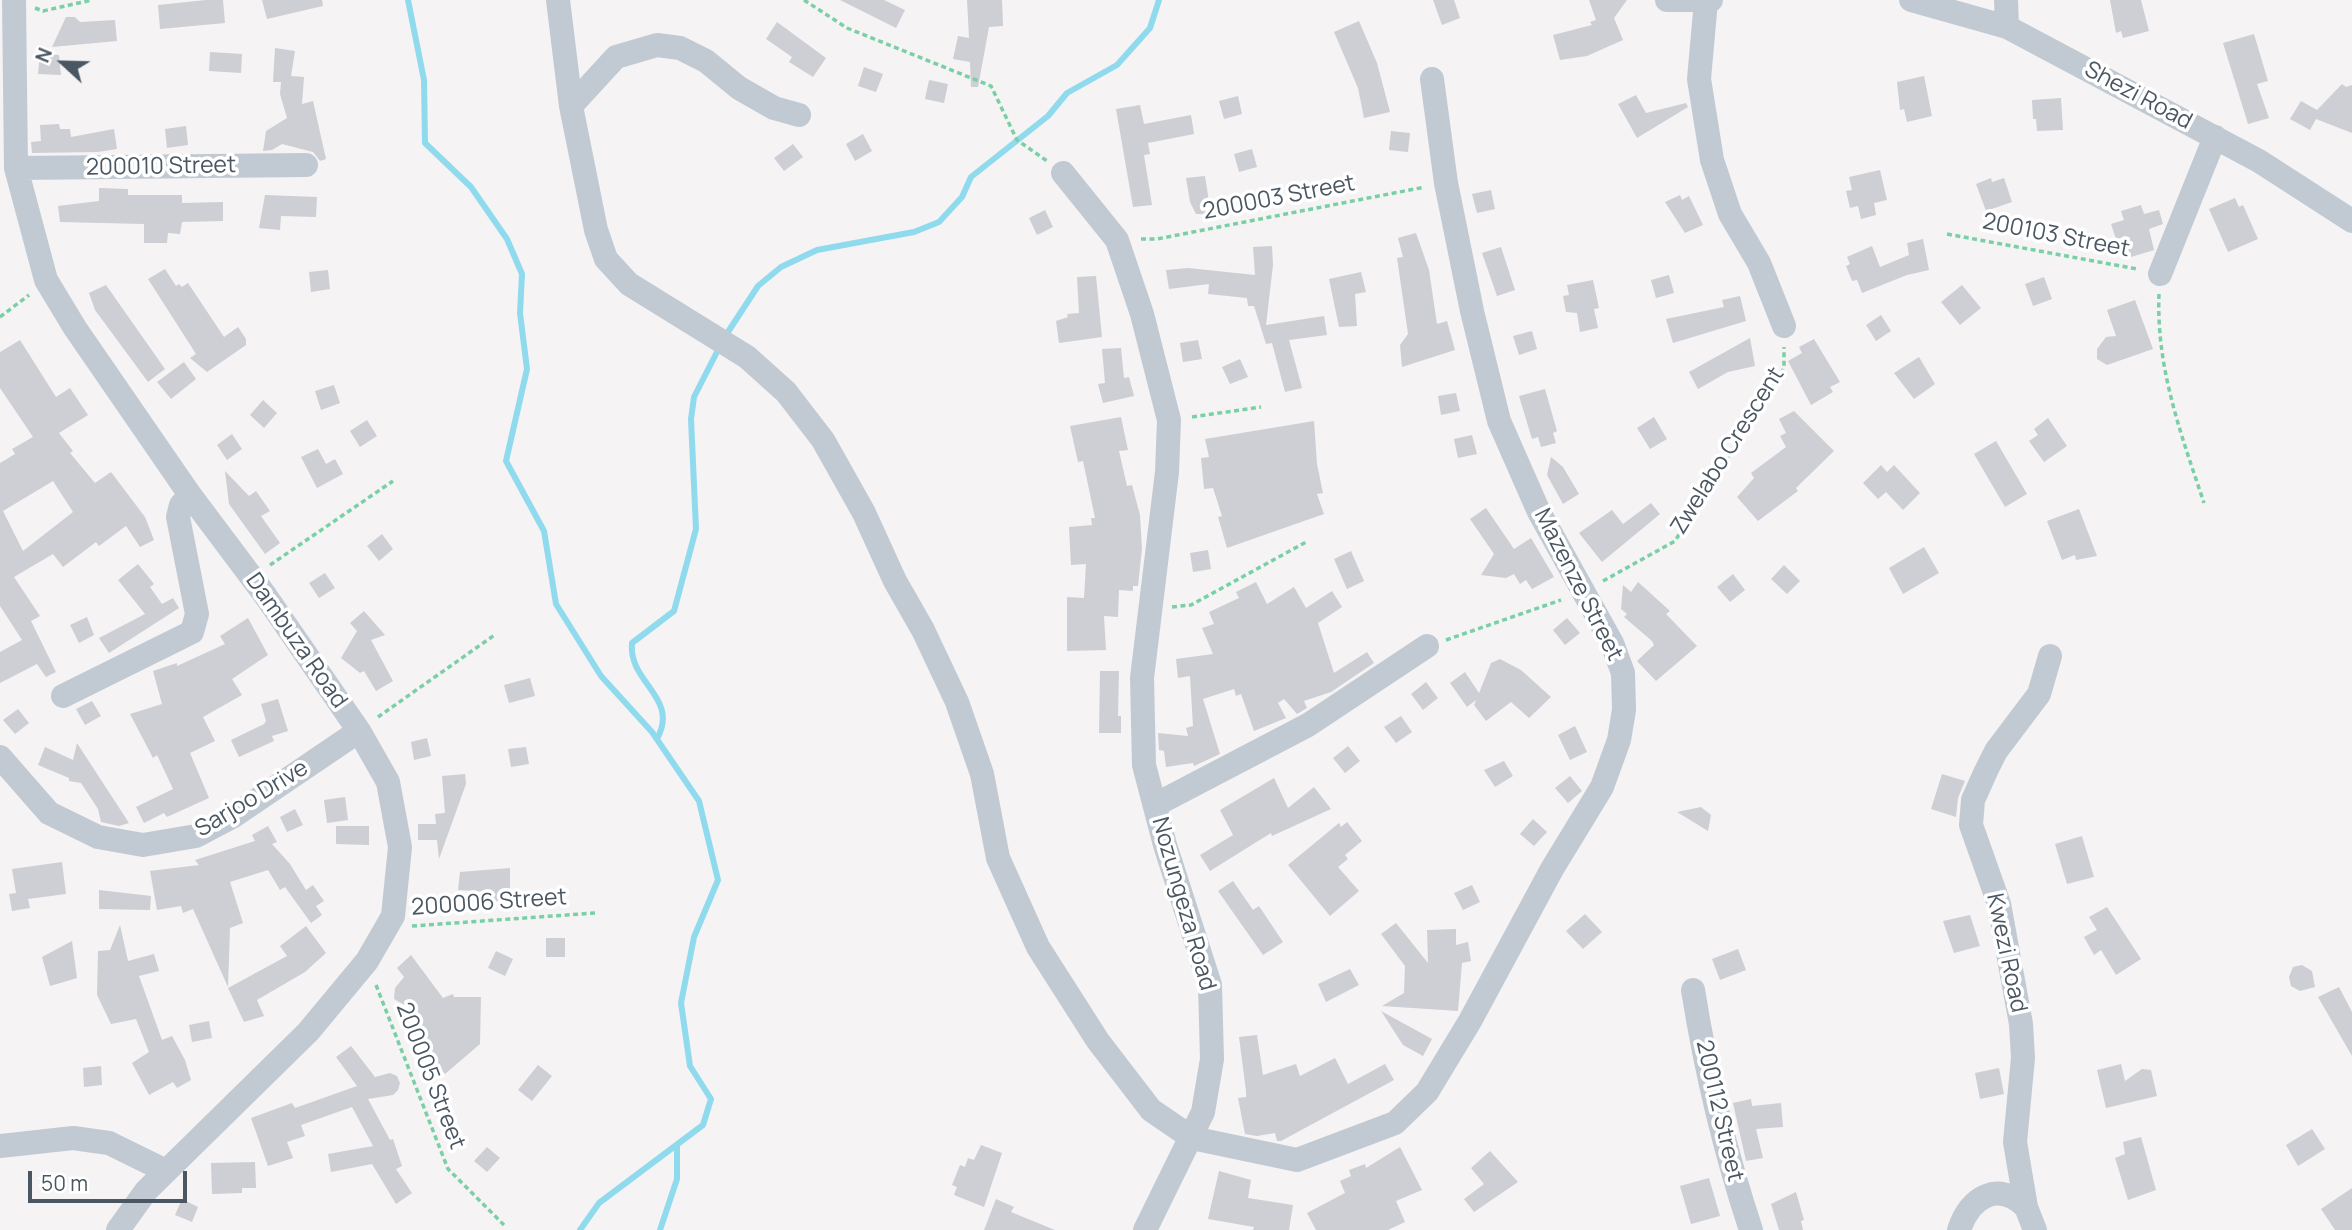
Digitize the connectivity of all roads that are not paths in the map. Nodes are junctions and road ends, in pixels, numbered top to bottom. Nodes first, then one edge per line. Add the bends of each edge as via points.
1 (14, 0) edge
2 (558, 0) edge
3 (1667, 0) edge
4 (1911, 0) edge
5 (2006, 0) edge
6 (0, 1) edge
7 (1709, 1) edge
8 (2007, 27) junction
9 (1432, 79) dead end
10 (571, 106) junction
11 (799, 115) dead end
12 (2214, 137) junction
13 (306, 165) dead end
14 (16, 168) junction
15 (1062, 173) road end
16 (2352, 221) edge
17 (2160, 274) road end
18 (1784, 326) road end
19 (190, 495) junction
20 (1427, 646) road end
21 (2050, 656) dead end
22 (63, 696) dead end
23 (359, 731) junction
24 (0, 757) edge
25 (1155, 805) junction
26 (1693, 990) dead end
27 (1192, 1138) junction
28 (0, 1146) edge
29 (166, 1171) junction
30 (2030, 1219) edge
31 (118, 1230) edge
32 (1145, 1230) edge
33 (1751, 1230) edge
34 (1959, 1230) edge

1 - 6 street
1 - 14 street, Dambuza Road
2 - 10 street
3 - 7 street
4 - 8 street, Shezi Road
5 - 8 street
7 - 18 street via 1699,79 1712,160 1730,214 1759,262
8 - 12 street, Shezi Road
9 - 27 street, Mazenze Street via 1446,183 1499,421 1539,512 1612,643 1623,673 1619,740 1602,787 1470,1021 1427,1092 1395,1123 1297,1160
10 - 11 street via 616,57 657,45 680,48 706,61 739,88
10 - 27 street via 606,259 629,284 747,357 786,392 823,440 957,702 982,774 998,858 1038,947 1098,1041 1151,1110
12 - 16 street, Shezi Road
12 - 17 street
13 - 14 street, 200010 Street
14 - 19 street, Dambuza Road via 46,280
15 - 25 street, Nozungeza Road via 1117,240 1169,420 1153,608 1142,678 1144,765
19 - 22 street via 178,517 197,614 192,632
19 - 23 street, Dambuza Road
20 - 25 street via 1308,725
21 - 30 street, Kwezi Road via 2039,694 1986,771 1973,800 1971,825 1999,904 2021,1024 2015,1142
23 - 24 street, Sarjoo Drive via 232,817 196,836 143,845 98,837 49,813
23 - 29 street, Dambuza Road via 388,782 400,847 393,916 367,961 308,1032
25 - 27 street, Nozungeza Road via 1210,985 1212,1059 1203,1112
26 - 33 street, 200112 Street via 1710,1080
27 - 32 street, Nozungeza Road
28 - 29 street via 73,1138 109,1143
29 - 31 street, Dambuza Road
30 - 34 street via 2016,1198 1990,1193 1966,1210

